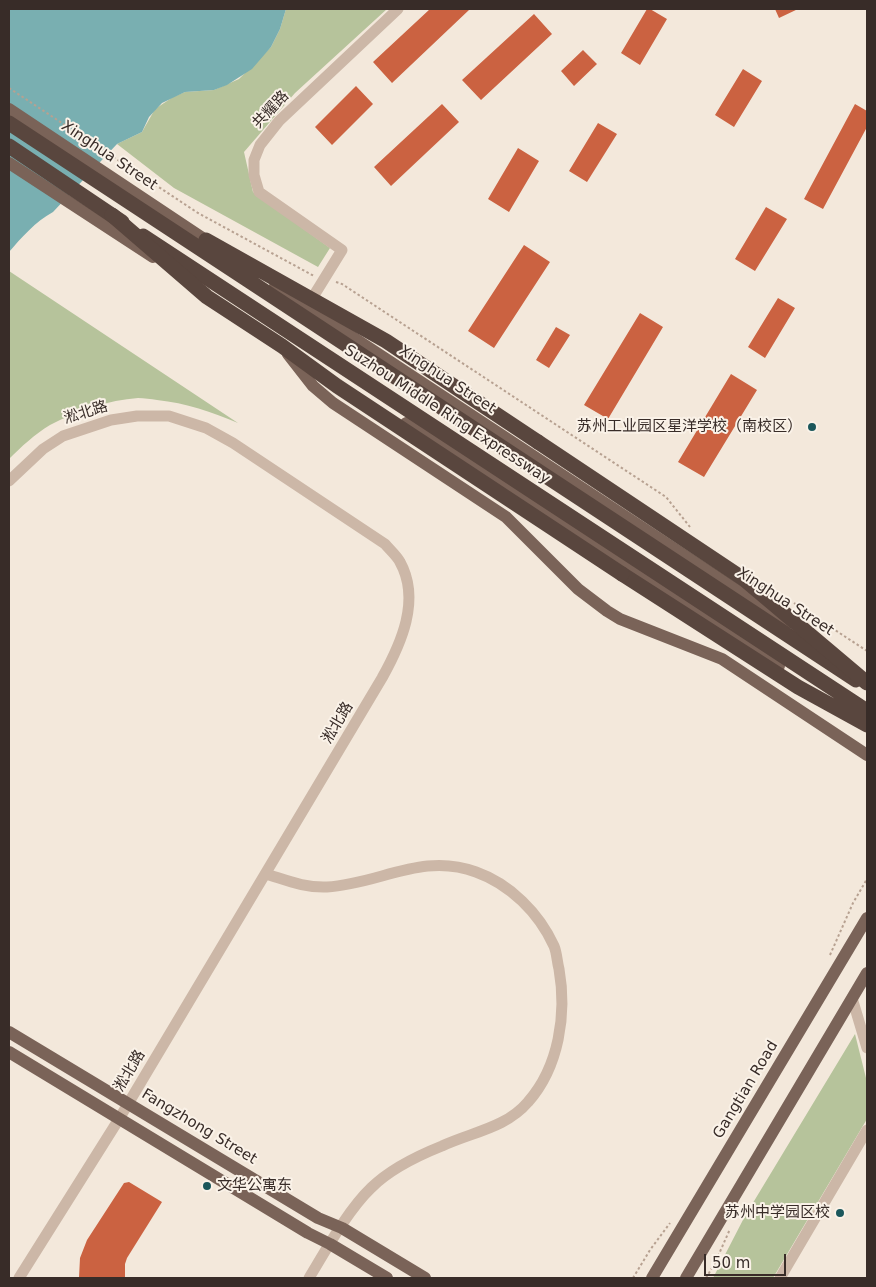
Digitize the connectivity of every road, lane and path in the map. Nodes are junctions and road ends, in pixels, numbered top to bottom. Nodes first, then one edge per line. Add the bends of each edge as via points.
1 (398, 9) edge
2 (9, 88) edge
3 (9, 109) edge
4 (9, 123) edge
5 (9, 146) edge
6 (9, 162) edge
7 (112, 215) junction
8 (206, 240) joint
9 (324, 279) junction
10 (309, 302) junction
11 (274, 336) junction
12 (9, 482) edge
13 (691, 528) dead end
14 (794, 603) dead end
15 (867, 651) edge
16 (867, 676) edge
17 (867, 683) edge
18 (867, 688) edge
19 (867, 712) edge
20 (867, 724) edge
21 (867, 755) edge
22 (266, 874) junction
23 (867, 879) edge
24 (867, 918) edge
25 (828, 958) dead end
26 (867, 973) edge
27 (852, 998) junction
28 (9, 1032) edge
29 (867, 1048) edge
30 (9, 1052) edge
31 (128, 1104) junction
32 (119, 1119) junction
33 (867, 1130) edge
34 (675, 1217) dead end
35 (342, 1228) junction
36 (330, 1244) junction
37 (19, 1278) edge
38 (309, 1278) edge
39 (387, 1278) edge
40 (425, 1278) edge
41 (633, 1278) edge
42 (652, 1278) edge
43 (686, 1278) edge
44 (780, 1278) edge

1 - 9 street, 共耀路 via 279,121 260,145 254,160 259,192 342,250
2 - 9 path via 198,213
3 - 8 main road, Xinghua Street
4 - 18 highway, Suzhou Middle Ring Expressway
5 - 7 highway, Suzhou Middle Ring Expressway
6 - 11 main road
7 - 19 highway, Suzhou Middle Ring Expressway, bridge
7 - 20 highway, bridge via 207,297 337,386 798,687
8 - 10 highway
9 - 10 street, 共耀路
9 - 13 path via 342,284 666,497
10 - 16 main road, Xinghua Street
10 - 17 highway, bridge via 386,341 745,580
11 - 20 main road
11 - 21 main road via 322,395 506,517 594,602 620,619 722,659
12 - 22 street, 淞北路 via 43,449 63,436 111,420 168,416 206,428 234,443 371,534 400,561 410,593 398,649
14 - 15 path
22 - 31 street, 淞北路
22 - 35 street via 306,886 326,887 429,865 463,868 507,888 534,913 554,947 562,1010 556,1053 528,1103 495,1126 417,1157 390,1173 371,1188
23 - 25 path
24 - 42 main road, Gangtian Road
26 - 27 main road
27 - 29 street
27 - 43 main road
28 - 31 main road, Fangzhong Street
30 - 32 main road
31 - 32 street, 淞北路
31 - 35 main road, Fangzhong Street via 318,1218
32 - 36 main road
32 - 37 street, 淞北路
33 - 44 street
34 - 41 path
35 - 36 street
35 - 40 main road, Fangzhong Street
36 - 38 street
36 - 39 main road

